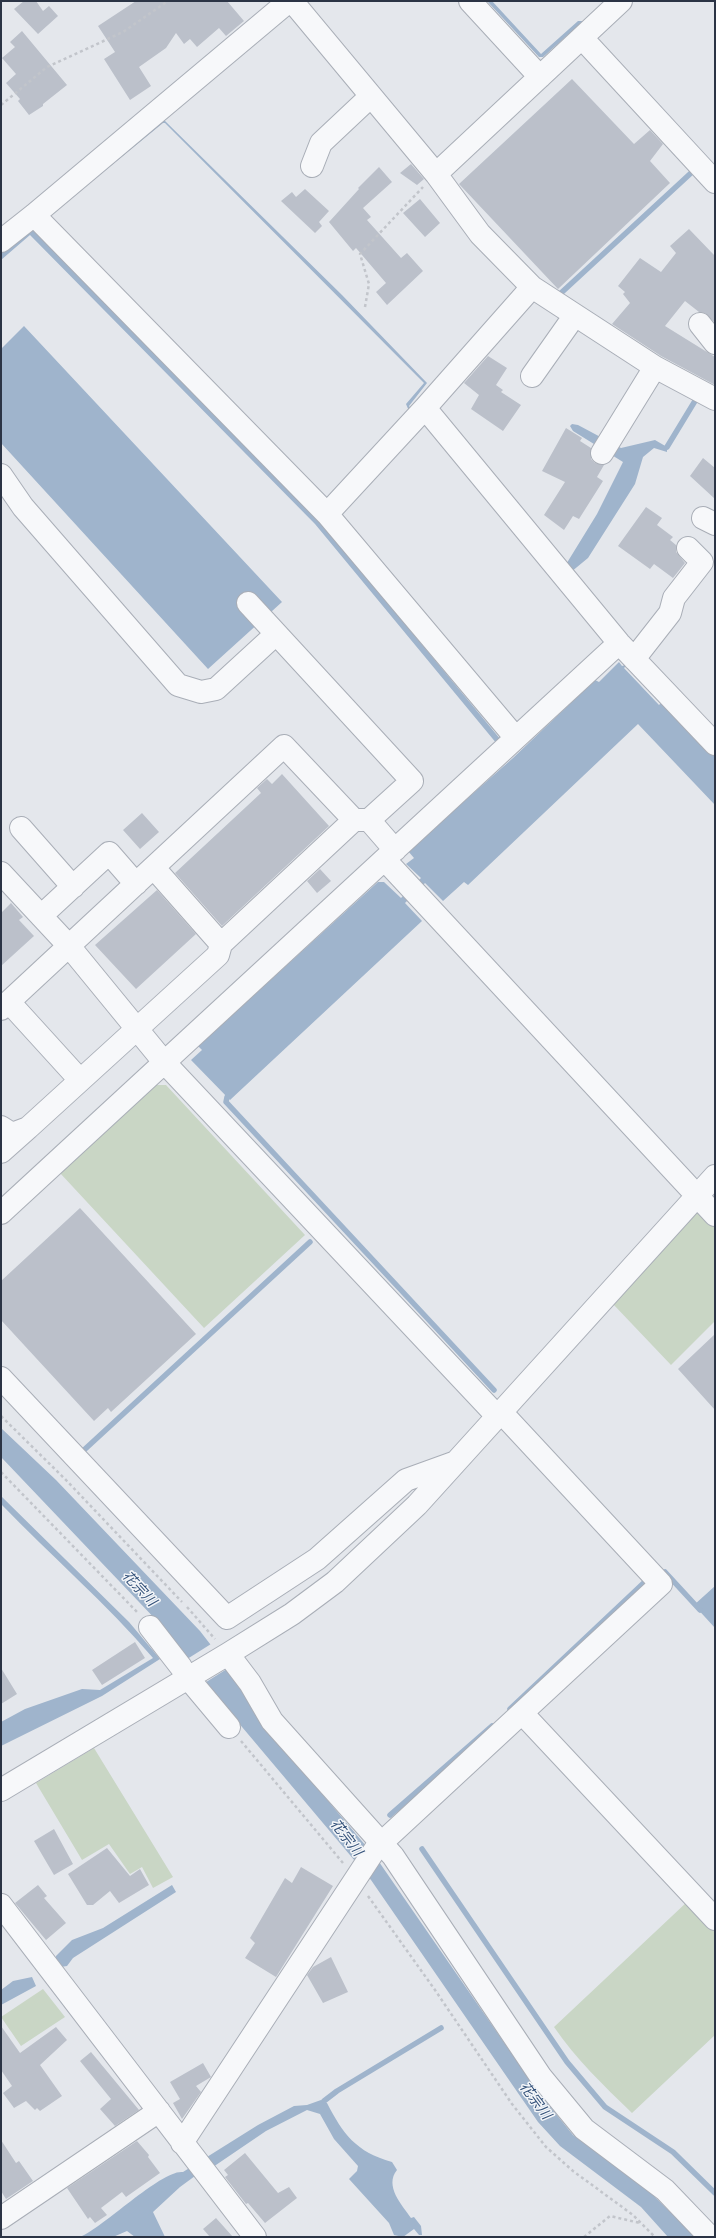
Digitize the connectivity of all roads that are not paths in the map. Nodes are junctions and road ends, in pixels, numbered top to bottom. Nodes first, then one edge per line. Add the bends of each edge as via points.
1 (290, 1) edge
2 (470, 1) edge
3 (621, 1) edge
4 (582, 38) junction
5 (540, 77) junction
6 (371, 96) junction
7 (312, 166) dead end
8 (436, 174) junction
9 (715, 182) edge
10 (34, 215) junction
11 (1, 241) edge
12 (532, 287) junction
13 (575, 315) junction
14 (700, 324) dead end
15 (715, 343) edge
16 (655, 366) junction
17 (532, 376) dead end
18 (715, 399) edge
19 (425, 408) junction
20 (602, 453) dead end
21 (1, 475) edge
22 (327, 514) junction
23 (688, 548) dead end
24 (248, 603) dead end
25 (276, 634) junction
26 (619, 643) junction
27 (634, 659) junction
28 (515, 737) junction
29 (715, 744) edge
30 (362, 820) junction
31 (21, 828) dead end
32 (390, 855) junction
33 (154, 868) junction
34 (1, 873) edge
35 (136, 884) junction
36 (72, 887) junction
37 (41, 916) junction
38 (221, 944) junction
39 (69, 946) junction
40 (5, 1006) edge
41 (136, 1028) junction
42 (164, 1062) junction
43 (80, 1080) junction
44 (1, 1127) edge
45 (28, 1128) junction
46 (1, 1152) edge
47 (715, 1176) edge
48 (697, 1196) junction
49 (1, 1213) edge
50 (715, 1215) edge
51 (1, 1378) edge
52 (499, 1414) junction
53 (456, 1462) junction
54 (150, 1627) road end
55 (224, 1651) junction
56 (187, 1674) junction
57 (522, 1713) junction
58 (229, 1726) road end
59 (1, 1790) edge
60 (378, 1845) junction
61 (1, 1905) edge
62 (715, 1919) edge
63 (159, 2111) junction
64 (182, 2143) junction
65 (1, 2218) edge
66 (255, 2237) edge
67 (710, 2237) edge

1 - 6 street
1 - 10 street
2 - 5 street
3 - 4 street
4 - 5 street
4 - 9 street
5 - 8 street
6 - 7 street via 321,144
6 - 8 street
8 - 12 street via 480,234
10 - 11 street
10 - 22 street
12 - 13 street
12 - 19 street
13 - 16 street
13 - 17 street
14 - 15 street
16 - 18 street
16 - 20 street
19 - 22 street
19 - 26 street
21 - 25 street via 23,507 178,685 201,692 216,689
22 - 28 street
23 - 27 street via 702,562 674,598 670,612
24 - 25 street
25 - 30 street via 412,781
26 - 27 street
26 - 28 street
27 - 29 street
28 - 32 street
30 - 32 street
30 - 33 street via 284,746
30 - 38 street
31 - 36 street
32 - 42 street
32 - 48 street
33 - 35 street
33 - 38 street
34 - 37 street
35 - 36 street via 109,854
35 - 39 street
36 - 37 street
37 - 39 street
38 - 41 street via 218,955
39 - 40 street
39 - 41 street
40 - 43 street
41 - 42 street
41 - 43 street
42 - 49 street
42 - 52 street
43 - 45 street
44 - 45 street via 12,1134
45 - 46 street
47 - 48 street
48 - 50 street
48 - 52 street
51 - 53 street via 227,1618 317,1559 406,1480
52 - 53 street
52 - 57 street via 661,1584
53 - 55 street via 417,1505 335,1582 292,1614
54 - 56 street
55 - 56 street
55 - 60 street via 250,1683 272,1721
56 - 58 street
56 - 59 street
57 - 60 street
57 - 62 street
60 - 64 street
60 - 67 street via 393,1856 540,2077 584,2129 665,2190
61 - 63 street
63 - 64 street
63 - 65 street
64 - 66 street

